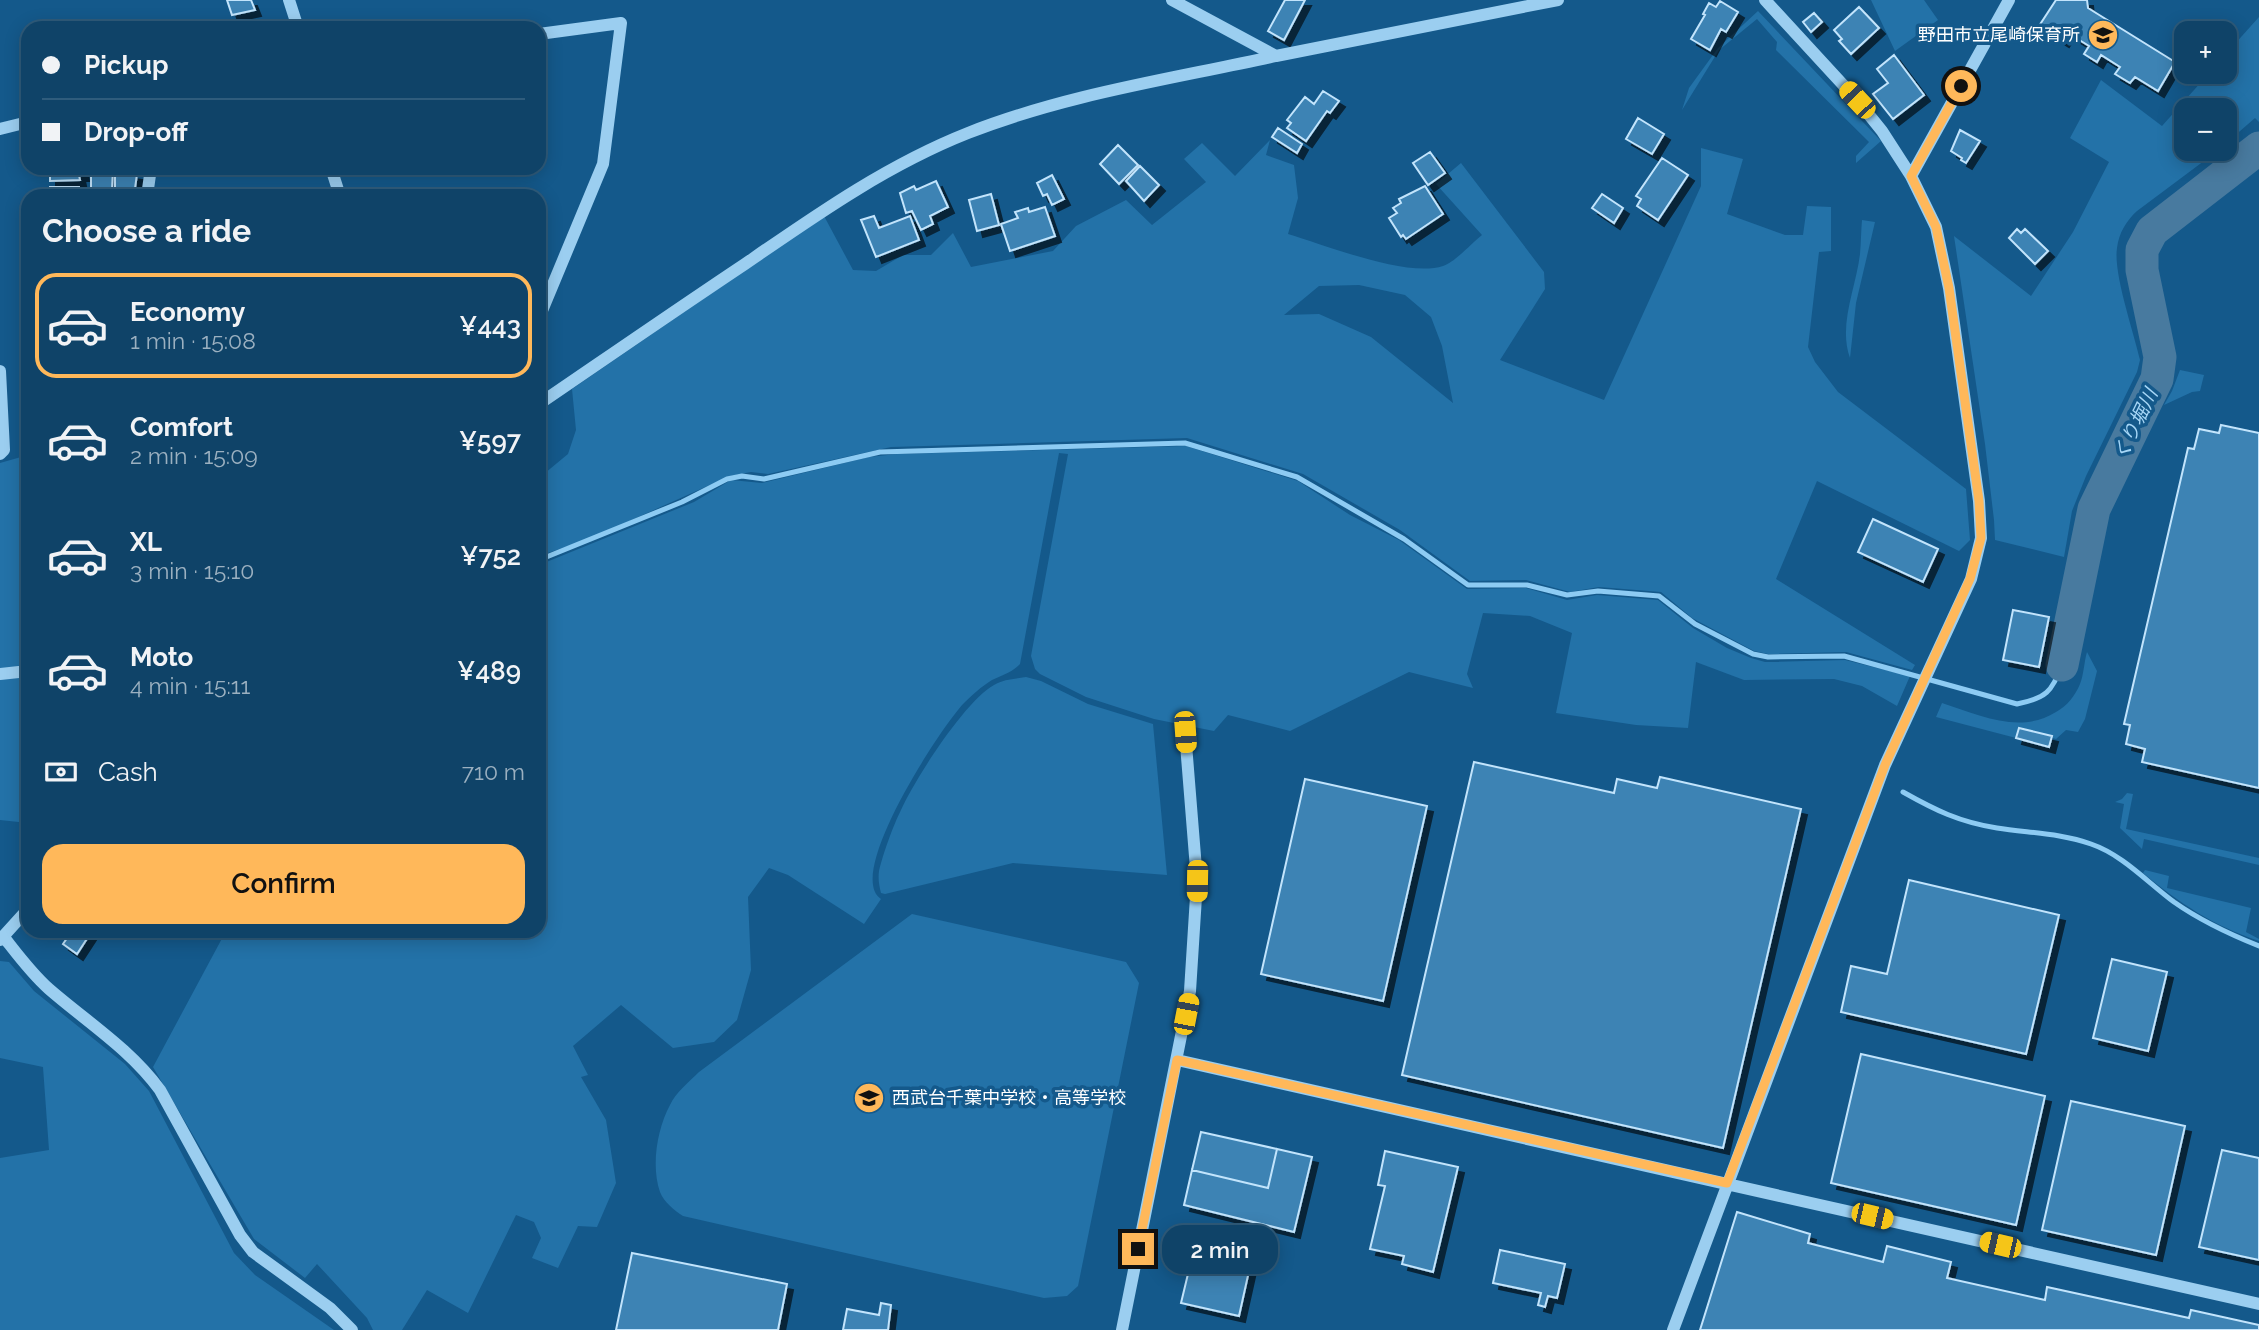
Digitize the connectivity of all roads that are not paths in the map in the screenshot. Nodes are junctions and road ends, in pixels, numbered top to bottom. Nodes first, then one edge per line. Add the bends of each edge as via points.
1 (289, 0) edge
2 (1172, 0) edge
3 (1558, 0) edge
4 (1765, 0) edge
5 (2009, 0) edge
6 (296, 21) edge
7 (546, 33) edge
8 (1276, 56) junction
9 (21, 124) edge
10 (0, 129) edge
11 (1911, 176) junction
12 (546, 301) edge
13 (0, 371) edge
14 (546, 399) edge
15 (0, 454) edge
16 (21, 672) edge
17 (0, 674) edge
18 (1185, 732) dead end
19 (21, 917) edge
20 (2, 938) edge
21 (1177, 1060) junction
22 (1727, 1183) junction
23 (2259, 1304) edge
24 (352, 1330) edge
25 (1122, 1330) edge
26 (1673, 1330) edge

1 - 6 street
2 - 8 street
3 - 8 street
4 - 11 street via 1857,100
5 - 11 street
7 - 12 street via 621,23 603,164
8 - 14 street via 1039,107 914,158 837,201
9 - 10 street
11 - 22 street via 1936,227 1949,288 1981,538 1970,579 1885,765
13 - 15 street via 5,431
16 - 17 street
18 - 21 street via 1197,881 1190,991
19 - 20 street
20 - 24 street via 48,989 144,1069 253,1252 330,1308
21 - 22 street
21 - 25 street
22 - 23 street
22 - 26 street

